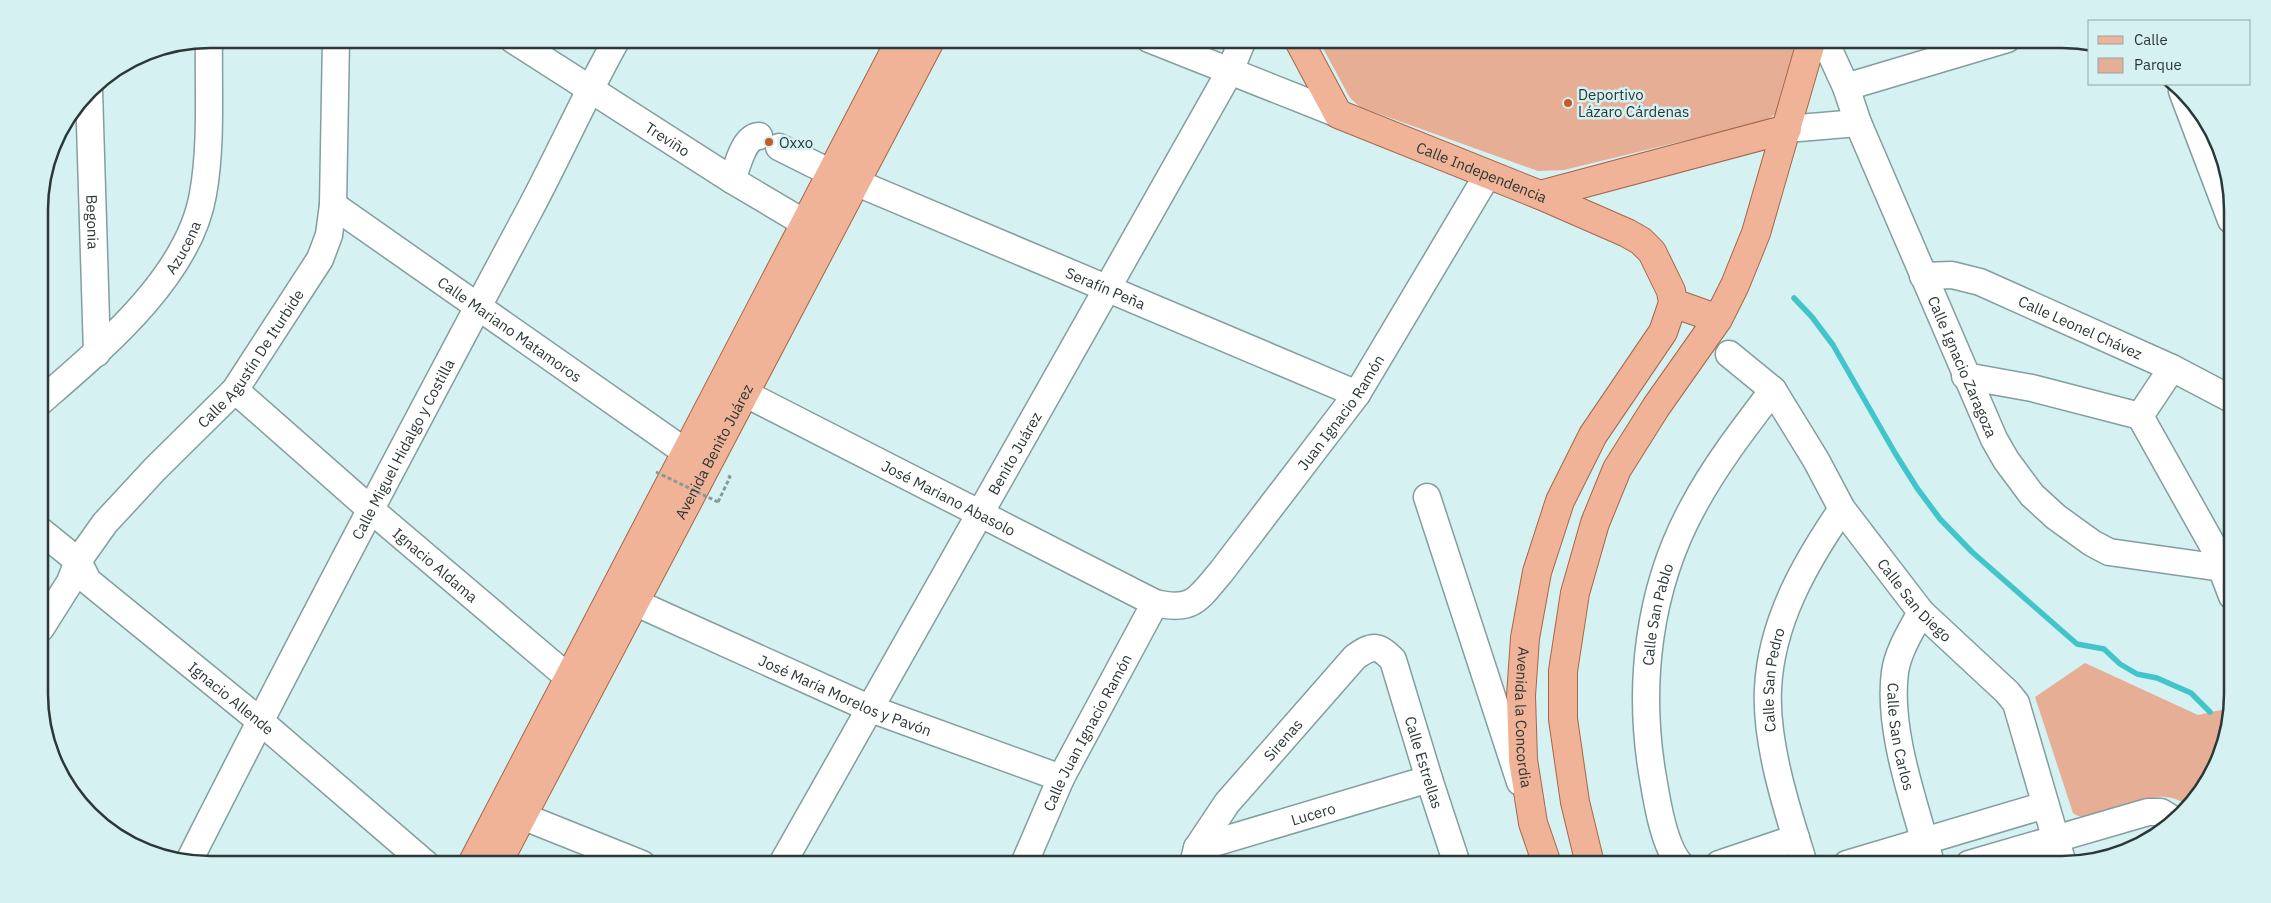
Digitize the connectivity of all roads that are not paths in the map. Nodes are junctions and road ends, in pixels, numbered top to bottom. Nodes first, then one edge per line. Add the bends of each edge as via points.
1 (209, 48) edge
2 (336, 48) edge
3 (526, 48) edge
4 (612, 48) edge
5 (897, 48) edge
6 (925, 48) edge
7 (1172, 48) edge
8 (1239, 48) edge
9 (1303, 48) edge
10 (1810, 48) edge
11 (1828, 48) edge
12 (1977, 48) edge
13 (1230, 71) junction
14 (1846, 87) junction
15 (589, 89) junction
16 (89, 101) edge
17 (2189, 110) edge
18 (1338, 114) junction
19 (1858, 123) junction
20 (1787, 129) junction
21 (1488, 174) junction
22 (843, 177) junction
23 (732, 180) junction
24 (1540, 195) junction
25 (2223, 199) edge
26 (333, 204) junction
27 (815, 230) junction
28 (1923, 276) junction
29 (1109, 288) junction
30 (1673, 303) junction
31 (477, 308) junction
32 (1718, 319) junction
33 (97, 353) junction
34 (1729, 354) dead end
35 (2172, 368) junction
36 (1965, 376) junction
37 (236, 390) junction
38 (1774, 390) junction
39 (744, 393) junction
40 (1357, 394) junction
41 (48, 395) edge
42 (2224, 395) edge
43 (2140, 416) junction
44 (687, 452) junction
45 (1427, 497) dead end
46 (370, 509) junction
47 (1842, 509) junction
48 (978, 514) junction
49 (48, 537) edge
50 (78, 561) junction
51 (2222, 568) junction
52 (2224, 574) edge
53 (634, 602) junction
54 (1155, 603) junction
55 (1921, 612) junction
56 (48, 618) edge
57 (1393, 660) joint
58 (570, 678) junction
59 (871, 709) junction
60 (260, 721) junction
61 (1061, 778) junction
62 (1429, 779) junction
63 (2045, 805) junction
64 (522, 816) junction
65 (2167, 816) edge
66 (1534, 823) junction
67 (1796, 838) junction
68 (2055, 839) junction
69 (1928, 852) edge
70 (192, 854) edge
71 (1197, 855) edge
72 (1454, 855) edge
73 (1544, 855) edge
74 (1588, 855) edge
75 (1674, 855) edge
76 (1745, 855) edge
77 (1801, 855) edge
78 (1907, 855) edge
79 (2000, 855) edge
80 (2060, 855) edge
81 (417, 856) edge
82 (476, 856) edge
83 (501, 856) edge
84 (621, 856) edge
85 (787, 856) edge
86 (1028, 856) edge
87 (1195, 856) edge

1 - 33 street, Azucena via 203,195 190,234 162,282
2 - 26 street, Calle Agustín De Iturbide
3 - 15 street, Treviño
4 - 15 street, Calle Miguel Hidalgo y Costilla
5 - 22 main road, Avenida Benito Juárez
6 - 22 main road, Avenida Benito Juárez
7 - 13 street, Calle Independencia
8 - 13 street, Benito Juárez
9 - 18 main road
10 - 20 main road
11 - 14 street, Calle Ignacio Zaragoza
12 - 14 street
13 - 18 street, Calle Independencia
13 - 29 street, Benito Juárez
14 - 19 street, Calle Ignacio Zaragoza
15 - 23 street, Treviño
15 - 31 street, Calle Miguel Hidalgo y Costilla via 543,185
16 - 33 street, Begonia
17 - 25 street
18 - 21 main road, Calle Independencia
19 - 20 street, Calle Independencia
19 - 28 street, Calle Ignacio Zaragoza
20 - 24 main road, Calle Independencia
20 - 32 main road via 1756,233
21 - 24 main road, Calle Independencia
21 - 40 street, Juan Ignacio Ramón
22 - 23 street, Serafín Peña via 769,142 752,138
22 - 27 main road, Avenida Benito Juárez
22 - 29 street, Serafín Peña
23 - 27 street, Treviño
24 - 30 main road via 1641,241 1660,265 1672,291
26 - 31 street, Calle Mariano Matamoros
26 - 37 street, Calle Agustín De Iturbide via 329,235 320,259
27 - 39 main road, Avenida Benito Juárez
27 - 44 main road, Avenida Benito Juárez
28 - 35 street, Calle Leonel Chávez via 1952,275 1980,282
28 - 36 street, Calle Ignacio Zaragoza
29 - 40 street, Serafín Peña
29 - 48 street, Benito Juárez
30 - 32 main road
30 - 66 main road, Avenida la Concordia via 1663,332 1593,435 1560,501 1538,572 1525,638 1522,696 1523,760
31 - 44 street, Calle Mariano Matamoros
31 - 46 street, Calle Miguel Hidalgo y Costilla
32 - 74 main road via 1617,469 1595,523 1575,592 1563,671 1563,718 1575,802
33 - 41 street, Azucena
34 - 38 street, Calle San Diego
35 - 42 street, Calle Leonel Chávez
35 - 43 street
36 - 43 street via 2032,388
36 - 51 street, Calle Ignacio Zaragoza via 2006,460 2032,494 2056,517 2109,552
37 - 46 street, Ignacio Aldama
37 - 50 street, Calle Agustín De Iturbide via 124,502
38 - 47 street, Calle San Diego
38 - 75 street, Calle San Pablo via 1728,449 1693,507 1656,600 1646,665 1646,739 1658,807
39 - 48 street, José Mariano Abasolo
39 - 53 main road, Avenida Benito Juárez
40 - 54 street, Juan Ignacio Ramón via 1200,597 1189,604 1173,607
43 - 51 street via 2213,546
44 - 58 main road, Avenida Benito Juárez
45 - 66 street
46 - 58 street, Ignacio Aldama
46 - 60 street, Calle Miguel Hidalgo y Costilla
47 - 55 street, Calle San Diego
47 - 67 street, Calle San Pedro via 1815,548 1792,592 1776,638 1768,690 1774,752
48 - 54 street, José Mariano Abasolo
48 - 59 street, Benito Juárez
49 - 50 street, Ignacio Allende
50 - 56 street, Calle Agustín De Iturbide via 70,582
50 - 60 street, Ignacio Allende via 88,581
51 - 52 street
53 - 59 street, José María Morelos y Pavón
53 - 64 main road, Avenida Benito Juárez
54 - 61 street, Calle Juan Ignacio Ramón
55 - 63 street, Calle San Diego via 2016,703
55 - 69 street, Calle San Carlos via 1895,671 1894,699 1900,752
57 - 62 street, Calle Estrellas
57 - 87 street, Sirenas via 1384,650 1374,647 1355,656 1226,804
58 - 82 main road, Avenida Benito Juárez
59 - 61 street, José María Morelos y Pavón
59 - 85 street, Benito Juárez
60 - 70 street, Calle Miguel Hidalgo y Costilla
60 - 81 street, Ignacio Allende
61 - 86 street, Calle Juan Ignacio Ramón
62 - 71 street, Lucero
62 - 72 street, Calle Estrellas
63 - 68 street, Calle San Diego
63 - 69 street
64 - 83 main road, Avenida Benito Juárez
64 - 84 street
65 - 68 street via 2154,811
66 - 73 main road, Avenida la Concordia
67 - 76 street
67 - 77 street, Calle San Pedro
68 - 79 street
68 - 80 street, Calle San Diego
69 - 78 street

